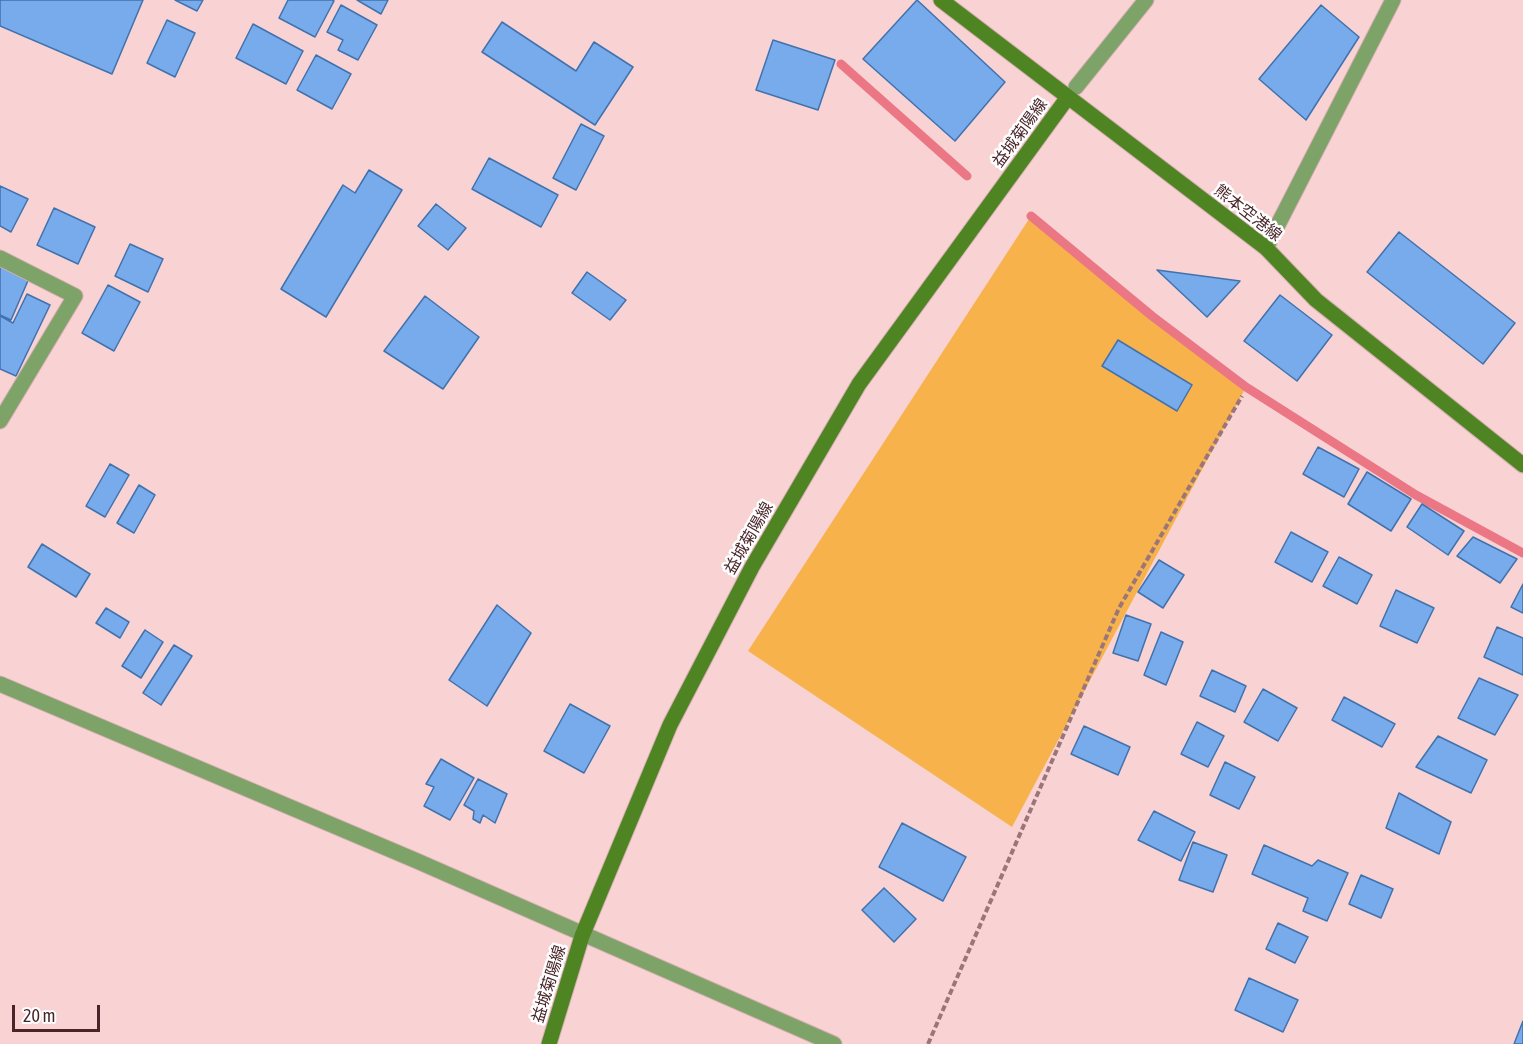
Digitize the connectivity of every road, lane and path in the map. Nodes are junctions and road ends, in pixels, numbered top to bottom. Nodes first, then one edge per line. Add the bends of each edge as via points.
1 (941, 0) edge
2 (1146, 0) edge
3 (1393, 0) edge
4 (1072, 92) junction
5 (1266, 248) junction
6 (0, 258) edge
7 (1242, 396) dead end
8 (0, 421) edge
9 (1523, 465) edge
10 (0, 684) edge
11 (582, 936) junction
12 (549, 1044) edge
13 (834, 1044) edge
14 (928, 1044) edge

1 - 4 main road, 熊本空港線
2 - 4 street
3 - 5 street
4 - 5 main road, 熊本空港線
4 - 11 main road, 益城菊陽線 via 859,384 752,567 670,725
5 - 9 main road, 熊本空港線 via 1316,300
6 - 8 street via 75,296
7 - 14 path via 1119,608
10 - 11 street via 417,861
11 - 12 main road, 益城菊陽線
11 - 13 street

